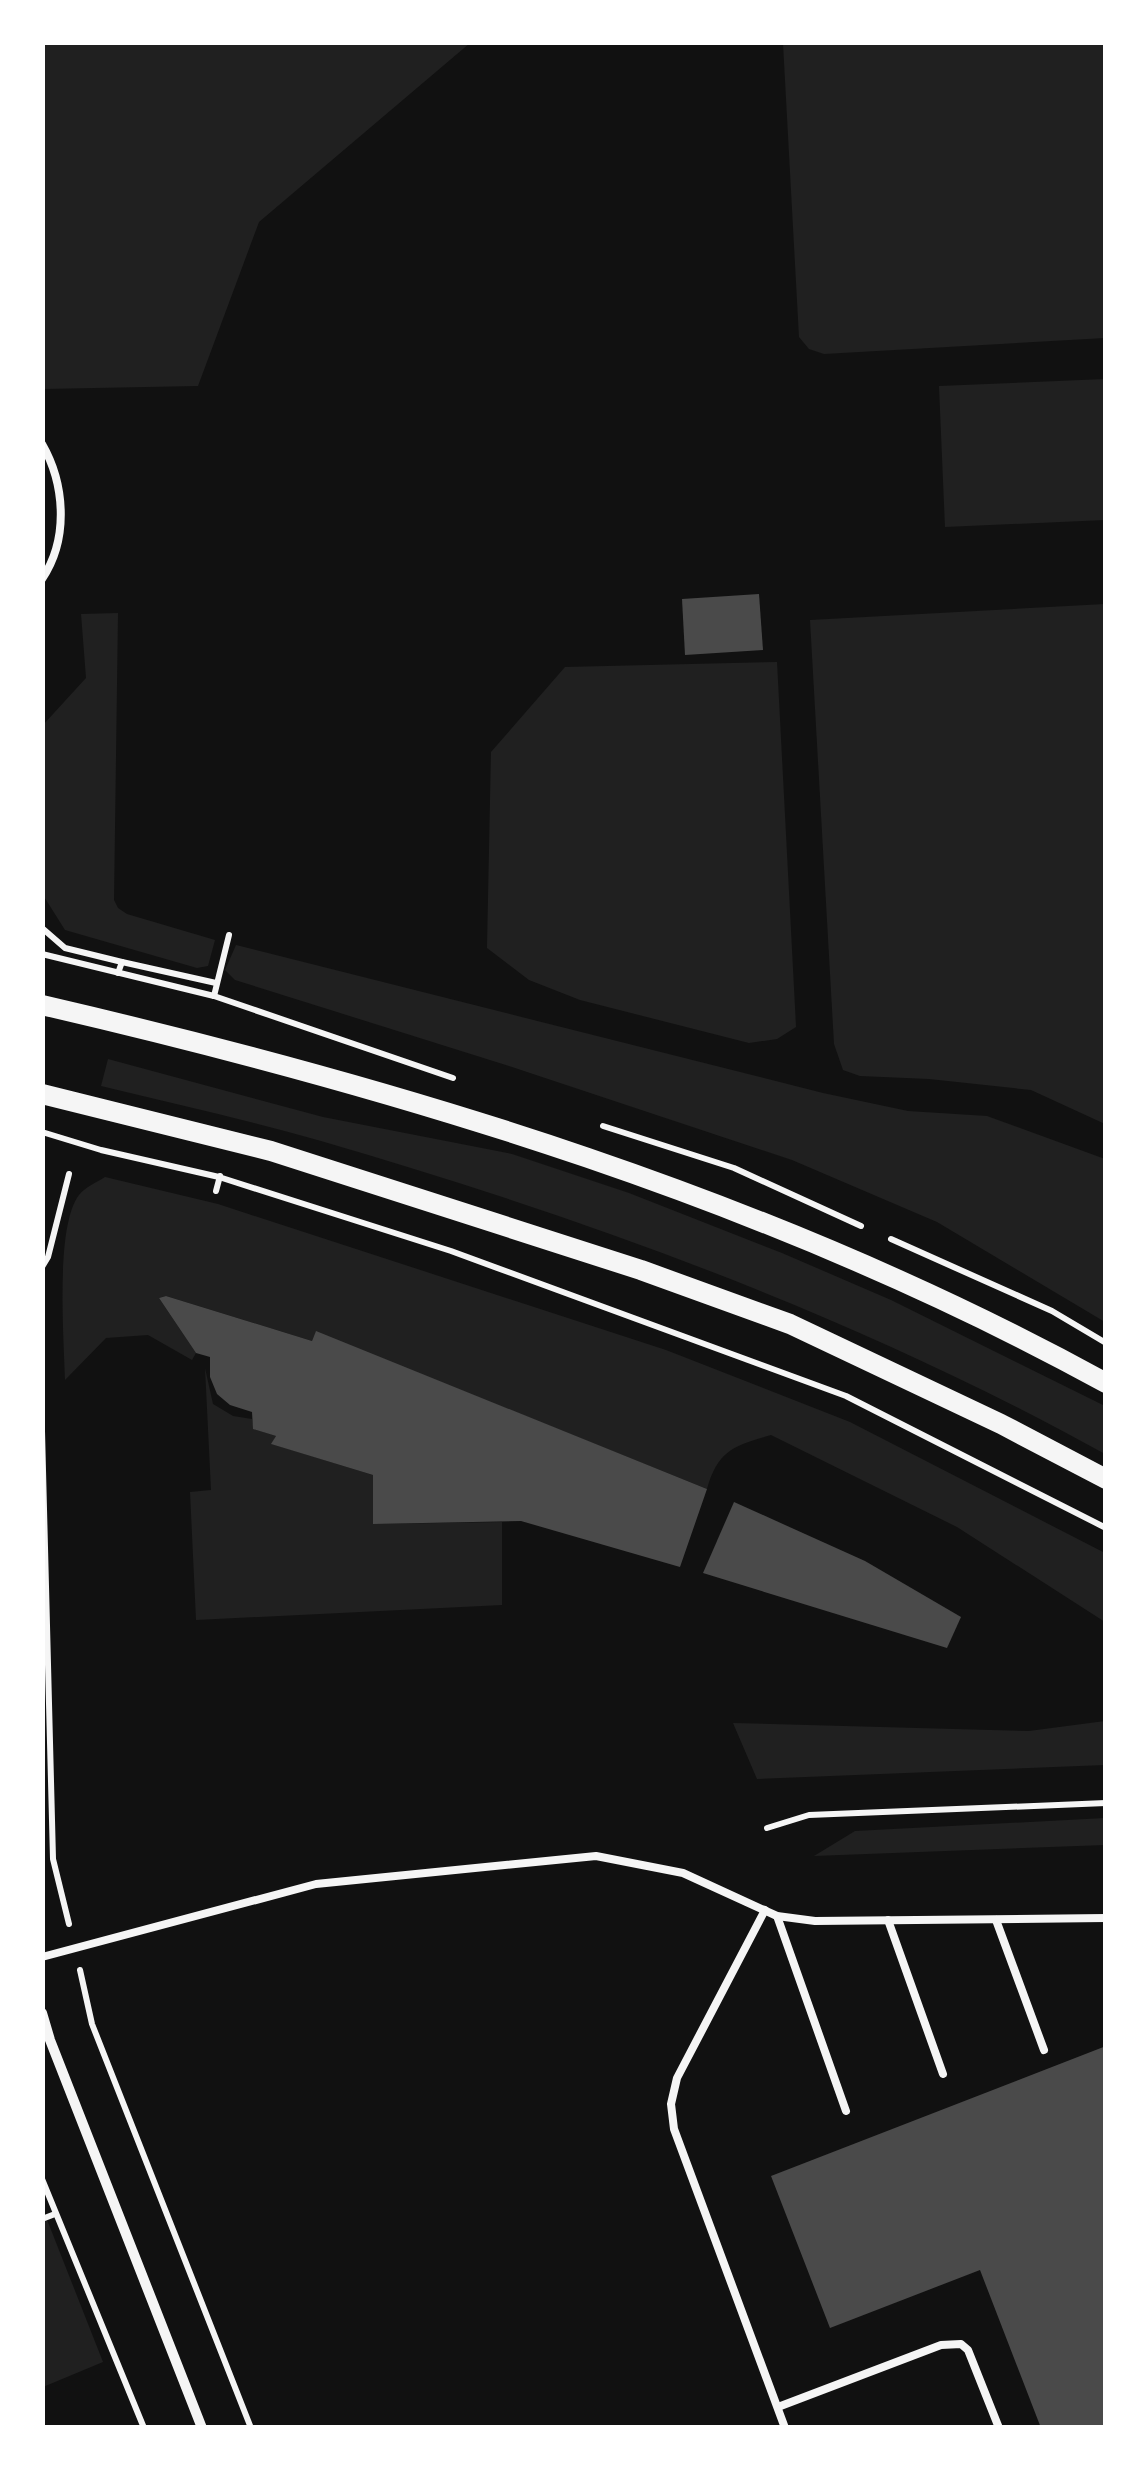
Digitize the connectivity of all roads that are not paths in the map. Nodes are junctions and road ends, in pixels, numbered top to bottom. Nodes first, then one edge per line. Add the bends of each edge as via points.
1 (42, 444) edge
2 (42, 579) edge
3 (42, 1004) edge
4 (42, 1094) edge
5 (1106, 1383) edge
6 (1106, 1479) edge
7 (765, 1910) junction
8 (776, 1916) junction
9 (1106, 1918) edge
10 (888, 1920) junction
11 (996, 1920) junction
12 (42, 1958) edge
13 (42, 2012) edge
14 (1044, 2050) dead end
15 (943, 2074) dead end
16 (846, 2111) dead end
17 (778, 2408) junction
18 (202, 2428) edge
19 (785, 2428) edge
20 (999, 2428) edge

1 - 2 lane via 58,477 60,523 54,562
3 - 5 main road via 346,1084 676,1190 826,1246
4 - 6 main road via 270,1150 790,1324
7 - 8 lane
7 - 12 lane via 683,1873 596,1856 316,1884
7 - 17 lane via 678,2078 672,2104 674,2129
8 - 10 lane
8 - 16 lane
9 - 11 lane
10 - 11 lane
10 - 15 lane
11 - 14 lane
13 - 18 street
17 - 19 lane
17 - 20 lane via 951,2343 968,2350

